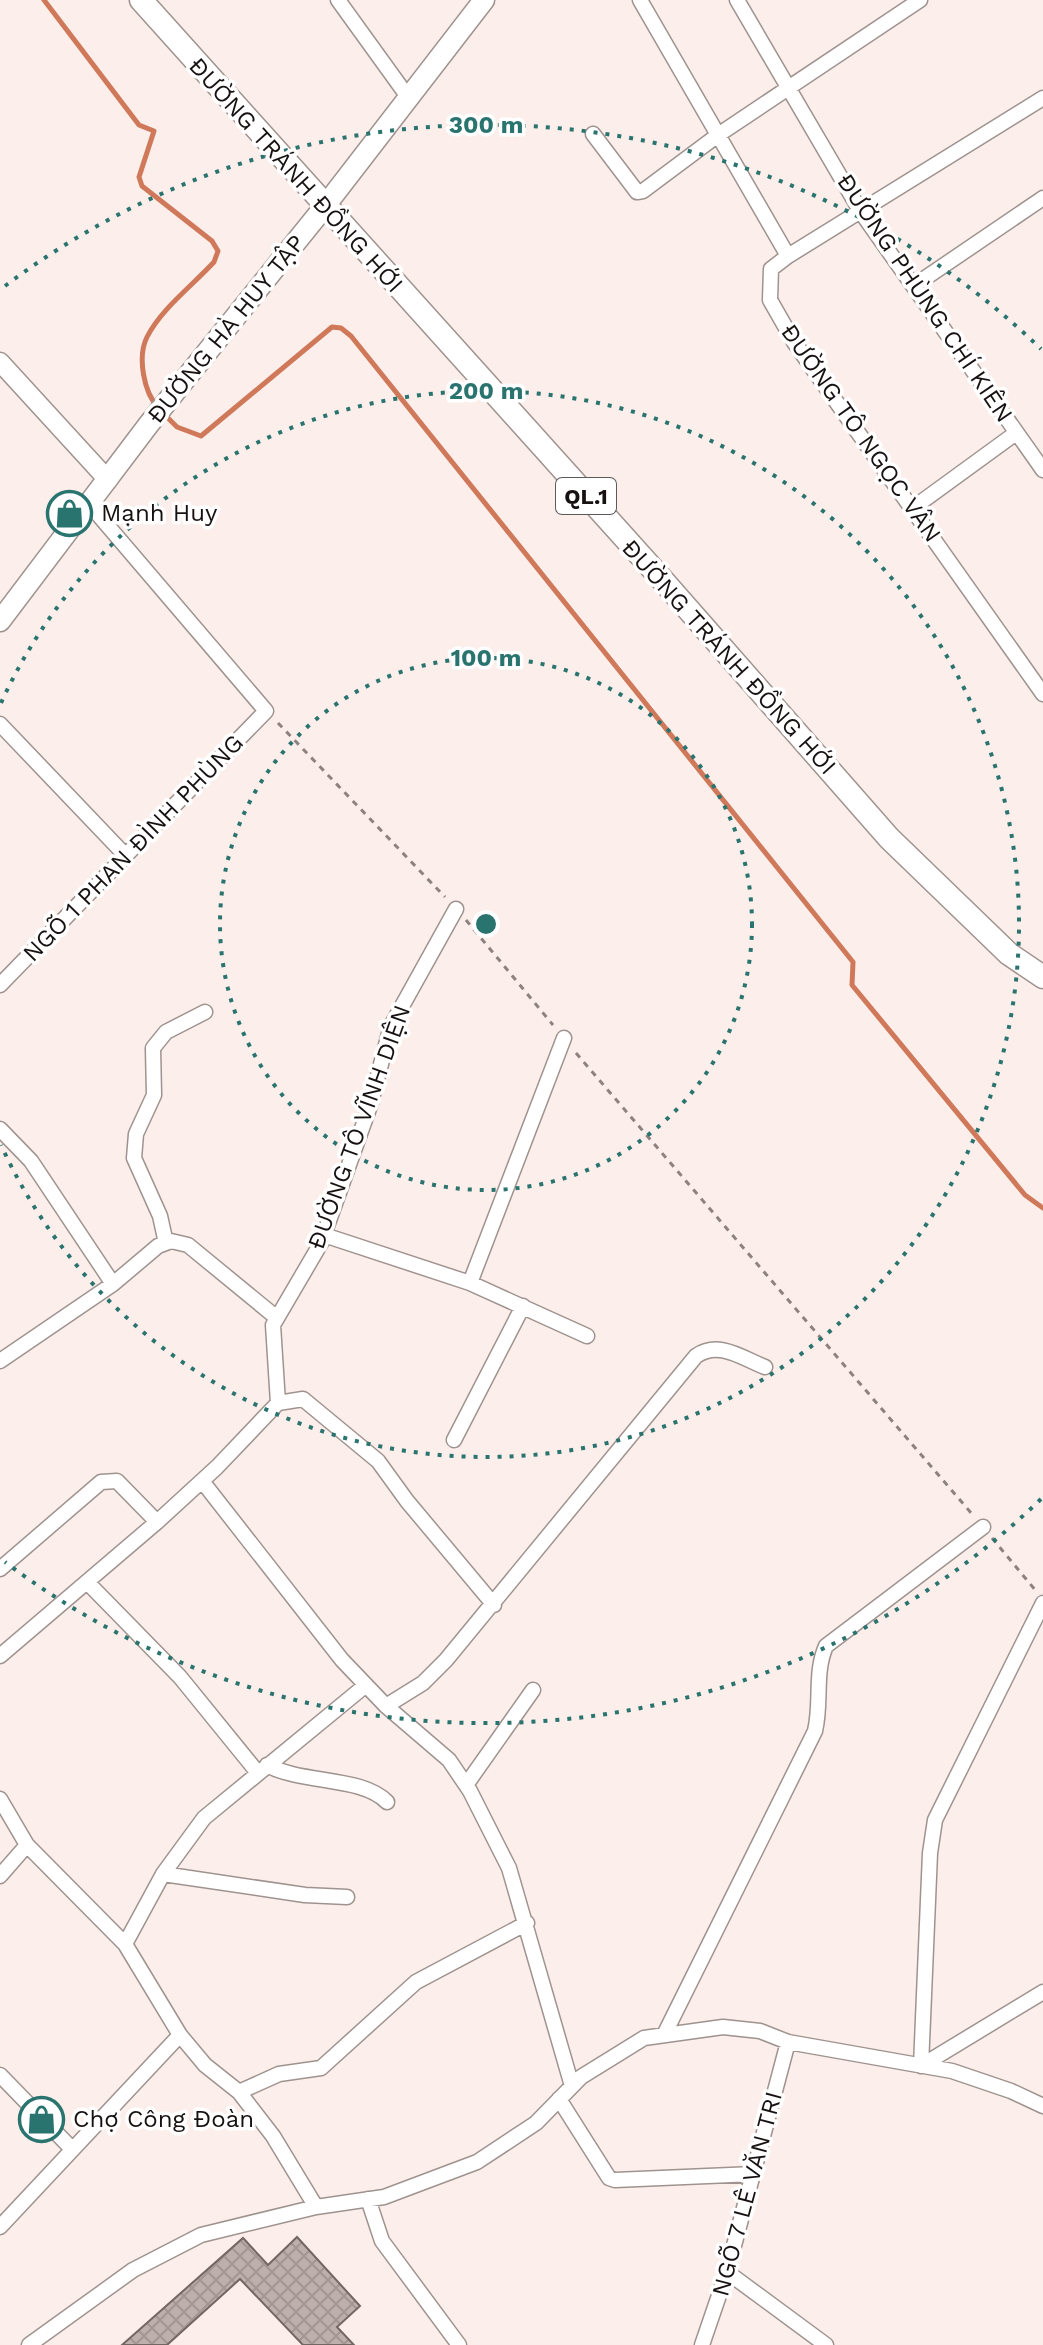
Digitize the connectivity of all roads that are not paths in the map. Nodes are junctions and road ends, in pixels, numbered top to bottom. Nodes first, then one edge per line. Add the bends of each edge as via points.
1 (141, 0) edge
2 (338, 0) edge
3 (484, 0) edge
4 (640, 0) edge
5 (737, 0) edge
6 (920, 0) edge
7 (789, 87) junction
8 (408, 97) junction
9 (1043, 98) edge
10 (593, 134) dead end
11 (718, 135) junction
12 (1043, 198) edge
13 (325, 206) junction
14 (861, 212) junction
15 (788, 256) junction
16 (915, 285) junction
17 (0, 362) edge
18 (1016, 433) junction
19 (1043, 470) edge
20 (108, 480) junction
21 (90, 505) junction
22 (913, 508) junction
23 (0, 621) edge
24 (1043, 694) edge
25 (0, 724) edge
26 (126, 856) junction
27 (456, 909) road end
28 (1043, 977) edge
29 (0, 985) edge
30 (205, 1012) dead end
31 (564, 1038) road end
32 (0, 1129) edge
33 (324, 1235) junction
34 (166, 1243) junction
35 (470, 1283) junction
36 (113, 1284) junction
37 (523, 1306) junction
38 (277, 1318) junction
39 (587, 1336) dead end
40 (0, 1361) edge
41 (765, 1367) dead end
42 (278, 1403) junction
43 (454, 1440) dead end
44 (202, 1481) junction
45 (157, 1522) junction
46 (983, 1527) road end
47 (0, 1569) edge
48 (88, 1583) junction
49 (1043, 1602) edge
50 (494, 1605) junction
51 (0, 1656) edge
52 (366, 1685) junction
53 (533, 1690) dead end
54 (386, 1706) junction
55 (262, 1769) junction
56 (466, 1785) junction
57 (0, 1799) edge
58 (387, 1802) dead end
59 (27, 1845) junction
60 (163, 1874) junction
61 (0, 1876) edge
62 (347, 1897) dead end
63 (527, 1923) junction
64 (125, 1944) junction
65 (1043, 1992) edge
66 (180, 2035) junction
67 (664, 2035) junction
68 (788, 2042) junction
69 (921, 2066) junction
70 (0, 2075) edge
71 (572, 2086) junction
72 (239, 2092) junction
73 (559, 2099) junction
74 (1043, 2106) edge
75 (72, 2149) junction
76 (754, 2174) junction
77 (368, 2199) junction
78 (316, 2207) junction
79 (0, 2227) edge
80 (727, 2272) junction
81 (29, 2345) edge
82 (459, 2345) edge
83 (702, 2345) edge
84 (826, 2345) edge

1 - 13 highway, ĐƯỜNG TRÁNH ĐỒNG HỚI / QL.1
2 - 8 street
3 - 8 main road, ĐƯỜNG HÀ HUY TẬP
4 - 11 street
5 - 7 street, ĐƯỜNG PHÙNG CHÍ KIÊN
6 - 7 street
7 - 11 street
7 - 14 street, ĐƯỜNG PHÙNG CHÍ KIÊN
8 - 13 main road, ĐƯỜNG HÀ HUY TẬP
9 - 14 street
10 - 11 street via 641,192
11 - 15 street
12 - 16 street
13 - 20 main road, ĐƯỜNG HÀ HUY TẬP
13 - 28 highway, ĐƯỜNG TRÁNH ĐỒNG HỚI / QL.1 via 889,838 1009,954
14 - 15 street
14 - 16 street, ĐƯỜNG PHÙNG CHÍ KIÊN
15 - 22 street, ĐƯỜNG TÔ NGỌC VÂN via 771,269 770,300 794,342
16 - 18 street, ĐƯỜNG PHÙNG CHÍ KIÊN
17 - 20 street
18 - 19 street, ĐƯỜNG PHÙNG CHÍ KIÊN
18 - 22 street
20 - 21 main road, ĐƯỜNG HÀ HUY TẬP
21 - 23 main road, ĐƯỜNG HÀ HUY TẬP
21 - 26 street, NGÕ 1 PHAN ĐÌNH PHÙNG via 266,711
22 - 24 street, ĐƯỜNG TÔ NGỌC VÂN
25 - 26 street
26 - 29 street, NGÕ 1 PHAN ĐÌNH PHÙNG
27 - 33 street, ĐƯỜNG TÔ VĨNH DIỆN via 391,1026 370,1106
30 - 34 street via 166,1032 153,1048 154,1095 134,1144 134,1158
31 - 35 street
32 - 36 street via 39,1171
33 - 35 street
33 - 38 street, ĐƯỜNG TÔ VĨNH DIỆN
34 - 36 street
34 - 38 street via 188,1245
35 - 37 street
36 - 40 street
37 - 39 street
37 - 43 street
38 - 42 street, ĐƯỜNG TÔ VĨNH DIỆN via 273,1325
41 - 50 street via 718,1348 696,1356
42 - 44 street
42 - 50 street via 303,1399 378,1461
44 - 45 street
44 - 52 street
45 - 47 street via 109,1479
45 - 48 street
46 - 67 street via 826,1646 820,1661 815,1731
48 - 51 street
48 - 55 street
49 - 69 street via 935,1820
50 - 54 street via 423,1683
52 - 54 street
52 - 55 street
53 - 56 street
54 - 56 street via 449,1760
55 - 58 street via 372,1790
55 - 60 street via 204,1818
56 - 63 street via 495,1834
57 - 59 street
59 - 61 street
59 - 64 street
60 - 62 street
60 - 64 street
63 - 71 street
63 - 72 street via 416,1982 321,2068 279,2074
64 - 66 street
65 - 69 street
66 - 72 street via 205,2065
66 - 75 street
67 - 68 street via 723,2027 760,2031
67 - 71 street via 644,2038
68 - 69 street
68 - 76 street, NGÕ 7 LÊ VĂN TRI
69 - 74 street via 985,2081
70 - 75 street
71 - 73 street
72 - 78 street
73 - 76 street via 609,2178
73 - 77 street via 536,2123 477,2162 414,2188
75 - 79 street
76 - 80 street, NGÕ 7 LÊ VĂN TRI
77 - 78 street
77 - 82 street via 382,2241
78 - 81 street via 201,2235 133,2270
80 - 83 street, NGÕ 7 LÊ VĂN TRI
80 - 84 street

